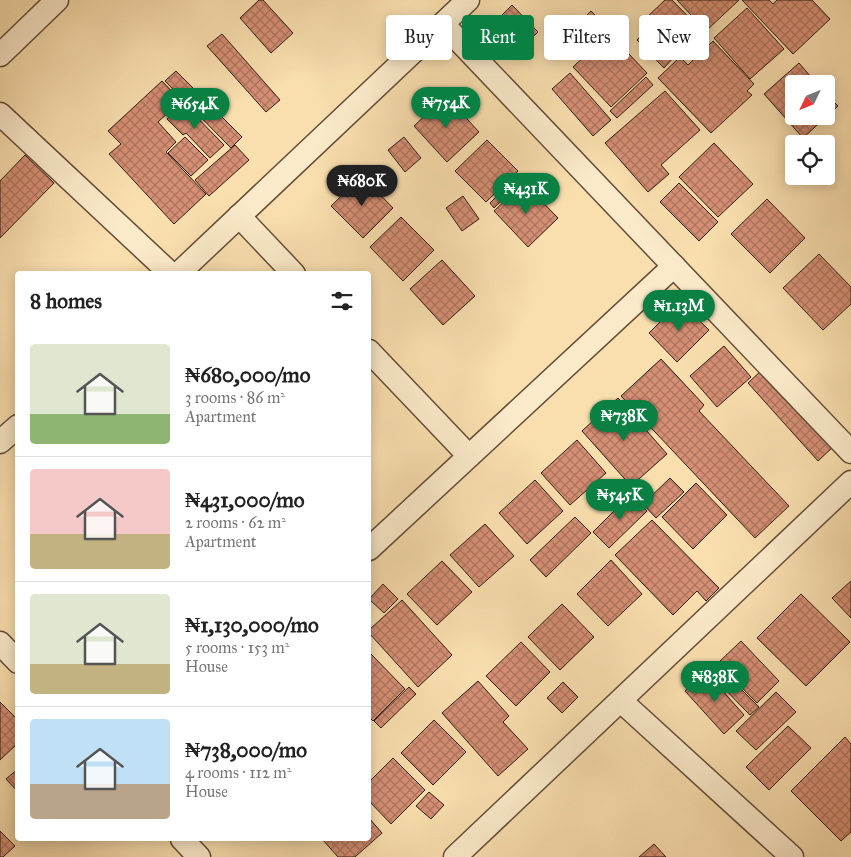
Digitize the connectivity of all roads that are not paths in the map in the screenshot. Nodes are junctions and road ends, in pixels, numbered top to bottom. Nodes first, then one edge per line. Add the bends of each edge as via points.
1 (57, 0) edge
2 (468, 0) edge
3 (452, 15) edge
4 (452, 33) edge
5 (0, 55) edge
6 (405, 60) edge
7 (0, 114) edge
8 (239, 216) junction
9 (674, 266) junction
10 (168, 271) edge
11 (181, 271) edge
12 (291, 271) edge
13 (371, 353) edge
14 (15, 429) edge
15 (0, 442) edge
16 (851, 452) edge
17 (469, 456) junction
18 (851, 482) edge
19 (371, 547) edge
20 (0, 644) edge
21 (15, 659) edge
22 (621, 700) junction
23 (184, 841) edge
24 (199, 857) edge
25 (456, 857) edge
26 (792, 857) edge

1 - 5 street
2 - 3 street
4 - 9 street
6 - 8 street
7 - 10 street
8 - 11 street
8 - 12 street
9 - 16 street
9 - 17 street
13 - 17 street
14 - 15 street
17 - 19 street
18 - 22 street
20 - 21 street
22 - 25 street
22 - 26 street
23 - 24 street

